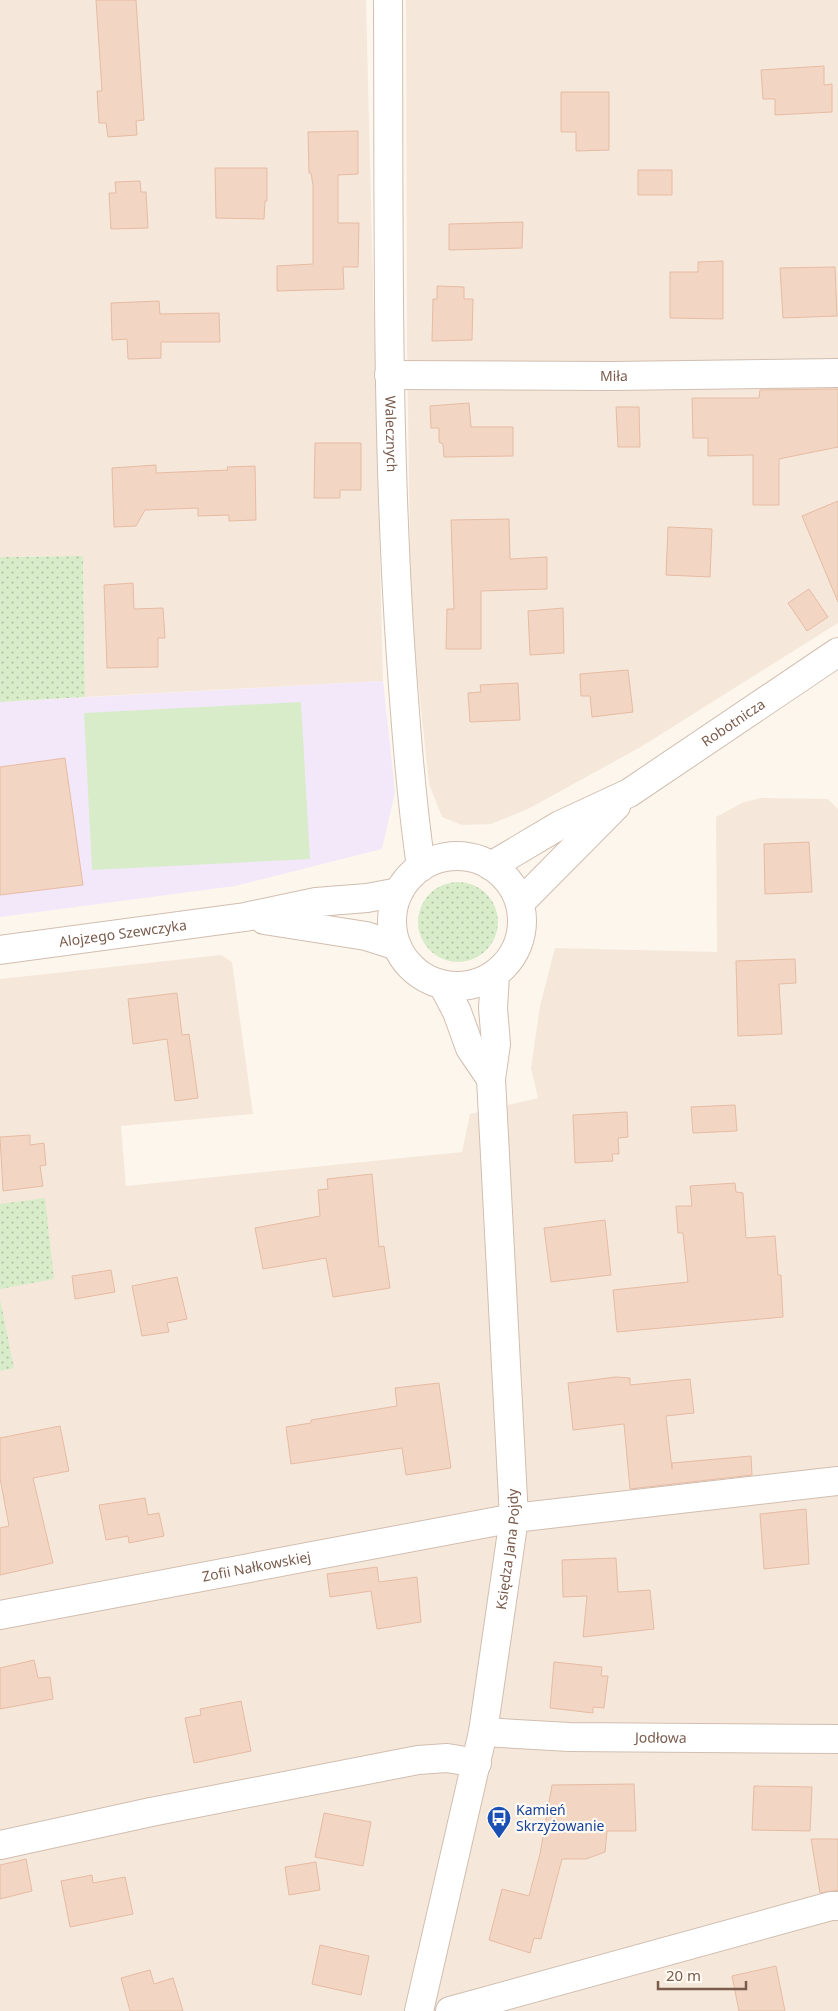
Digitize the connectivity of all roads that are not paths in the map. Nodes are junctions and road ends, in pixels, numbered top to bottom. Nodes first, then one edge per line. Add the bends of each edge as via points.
1 (388, 0) edge
2 (838, 373) edge
3 (389, 375) junction
4 (838, 652) edge
5 (629, 793) junction
6 (491, 866) junction
7 (422, 867) junction
8 (399, 892) junction
9 (520, 903) junction
10 (245, 917) junction
11 (397, 946) junction
12 (0, 950) edge
13 (495, 975) junction
14 (443, 985) junction
15 (491, 1079) junction
16 (838, 1481) edge
17 (514, 1518) junction
18 (0, 1615) edge
19 (484, 1732) junction
20 (838, 1739) edge
21 (477, 1763) junction
22 (0, 1845) edge
23 (838, 1906) edge
24 (419, 2011) edge
25 (450, 2011) edge

1 - 3 street, Walecznych
2 - 3 street, Miła
3 - 7 street, Walecznych via 394,554 412,804
4 - 5 street, Robotnicza
5 - 6 street, Robotnicza via 560,825
5 - 9 street, Robotnicza
6 - 7 street via 474,858 456,856 438,859
6 - 9 street via 510,881
7 - 8 street via 408,878
8 - 10 street, Alojzego Szewczyka via 316,902
8 - 11 street via 392,924
9 - 13 street via 523,924 519,944 510,962
10 - 11 street, Alojzego Szewczyka via 349,932
10 - 12 street, Alojzego Szewczyka
11 - 14 street via 415,971
13 - 14 street via 470,986
13 - 15 street, Księdza Jana Pojdy via 496,1044
14 - 15 street via 458,1012 470,1048
15 - 17 street, Księdza Jana Pojdy
16 - 17 street, Zofii Nałkowskiej
17 - 18 street, Zofii Nałkowskiej
17 - 19 street, Księdza Jana Pojdy
19 - 20 street, Jodłowa via 568,1737
19 - 21 street, Księdza Jana Pojdy
21 - 22 street via 447,1758 418,1760
21 - 24 street, Księdza Jana Pojdy
23 - 25 street

